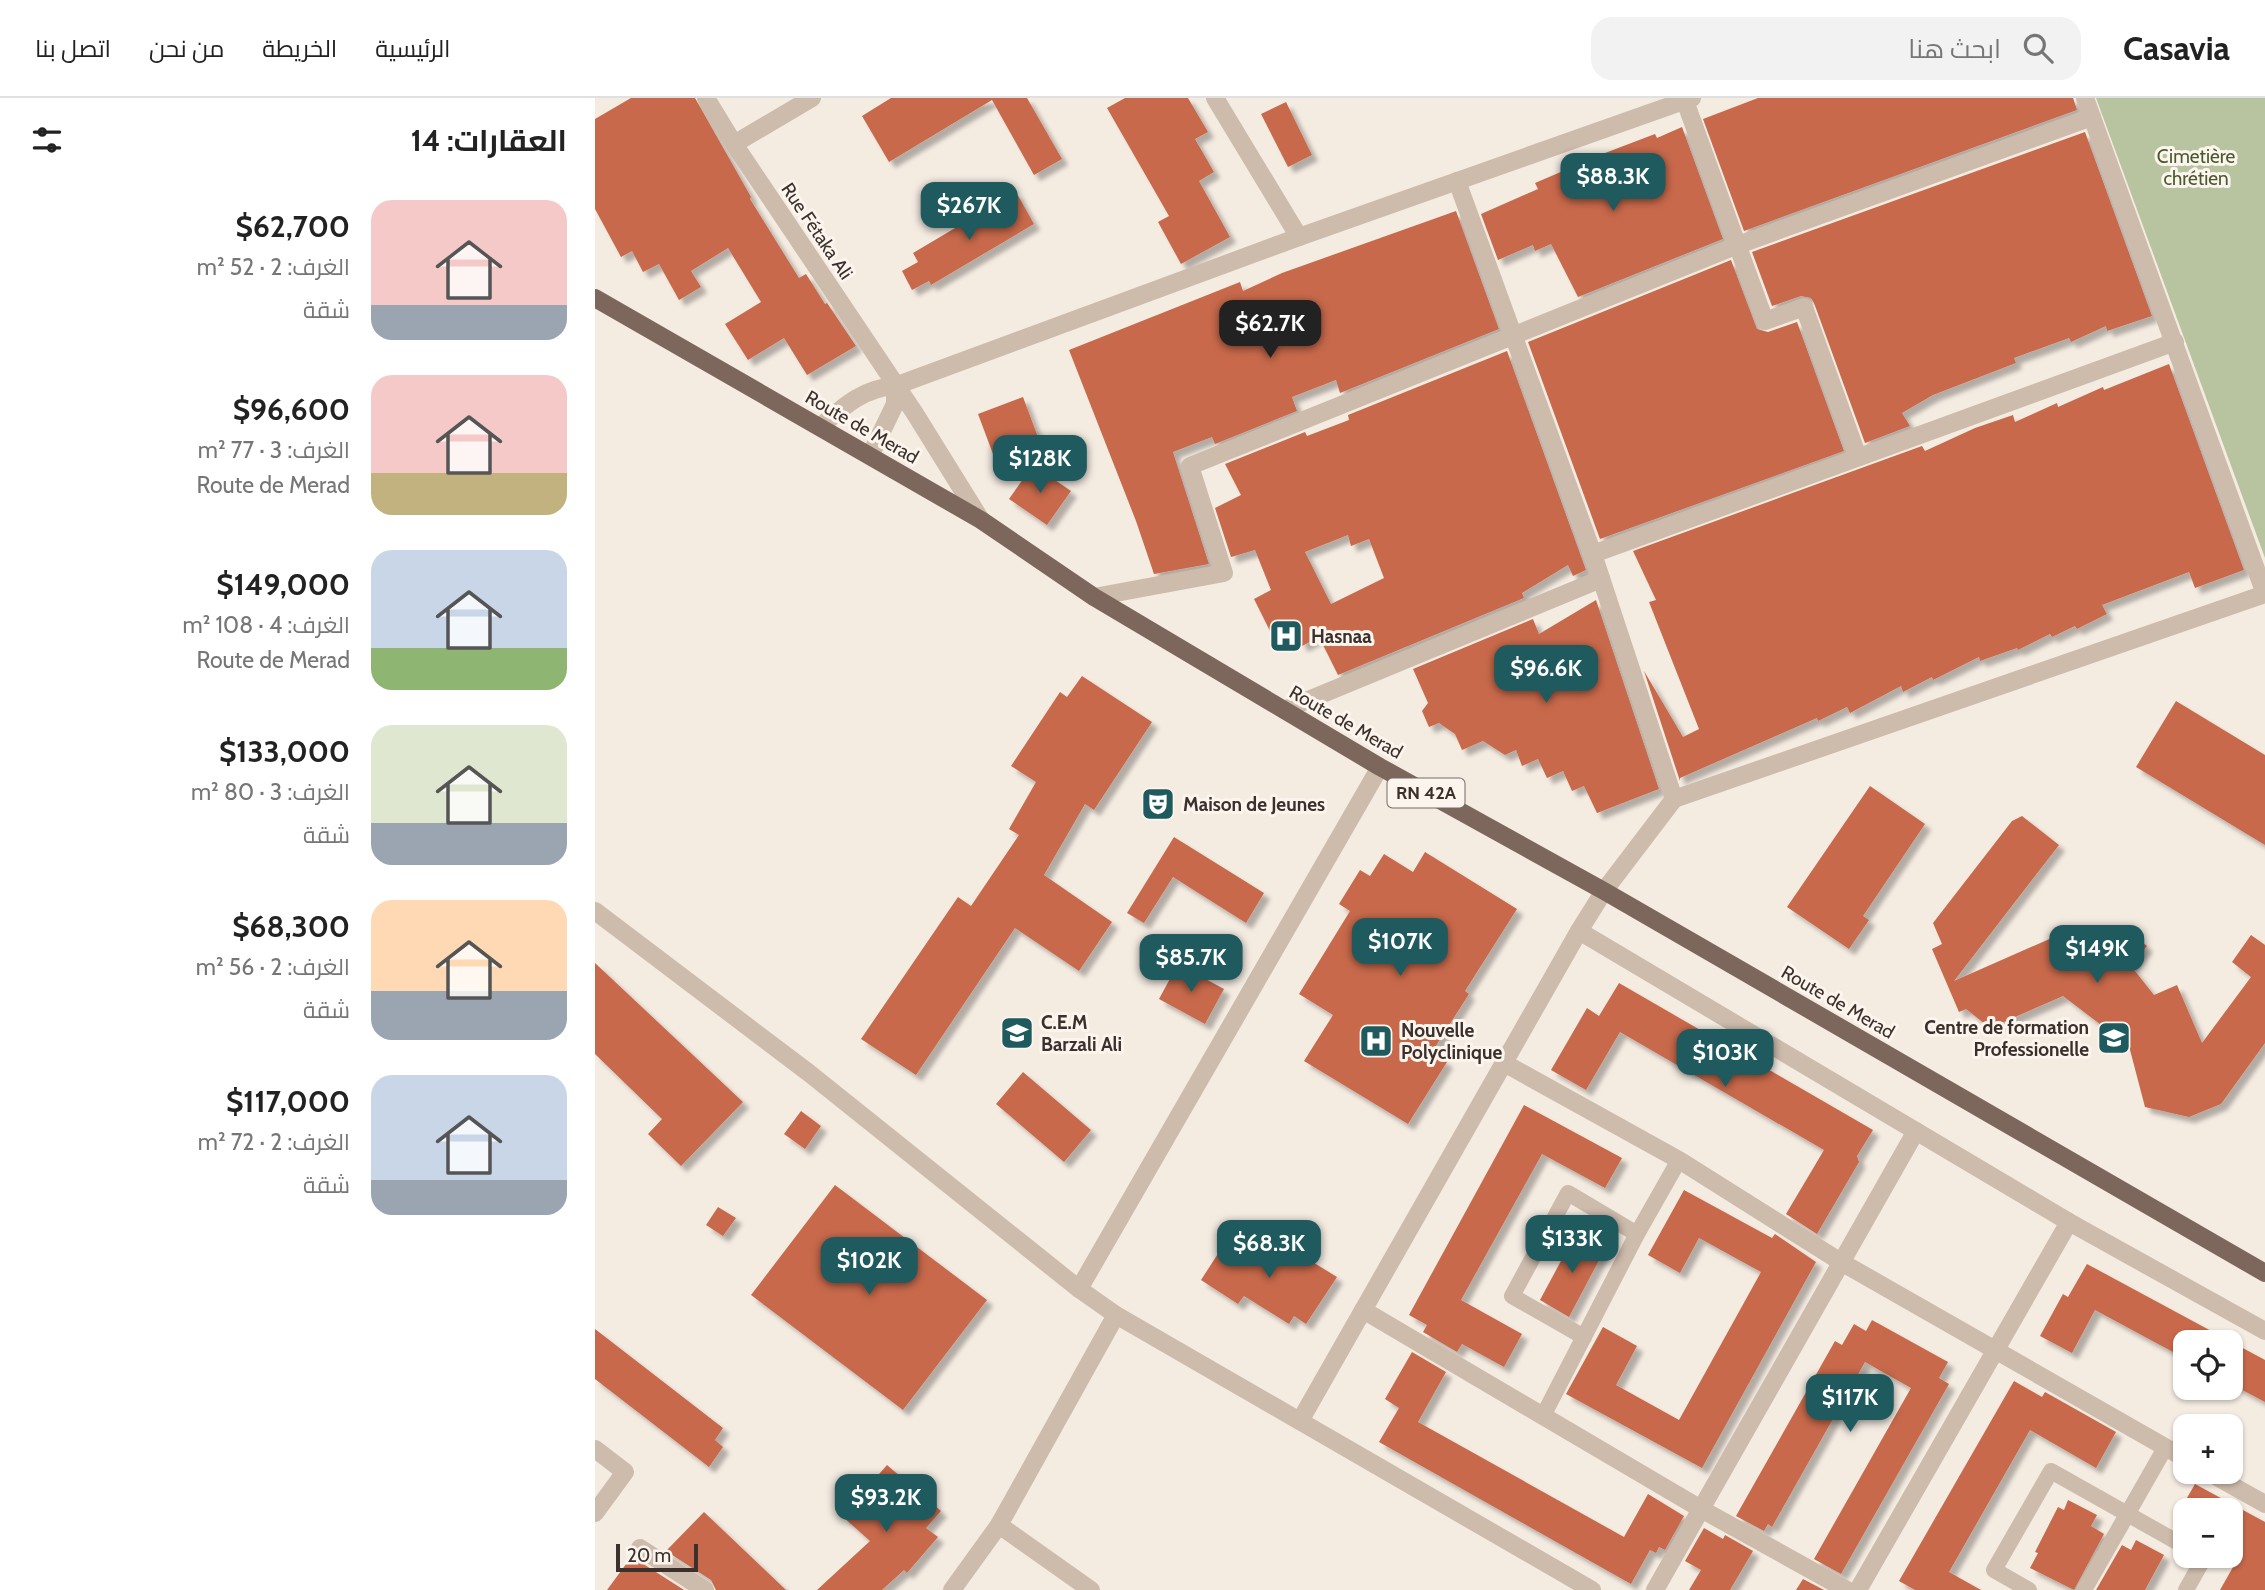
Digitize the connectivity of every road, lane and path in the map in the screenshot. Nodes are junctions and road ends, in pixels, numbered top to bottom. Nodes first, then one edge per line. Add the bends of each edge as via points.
1 (706, 98) edge
2 (811, 98) edge
3 (1215, 98) edge
4 (2085, 98) edge
5 (1689, 99) edge
6 (2092, 117) junction
7 (734, 145) junction
8 (1457, 181) junction
9 (1299, 237) junction
10 (1738, 245) junction
11 (595, 298) edge
12 (1514, 337) junction
13 (2175, 341) junction
14 (895, 386) junction
15 (820, 427) junction
16 (870, 456) junction
17 (1858, 457) junction
18 (981, 520) junction
19 (1593, 554) junction
20 (1601, 579) junction
21 (1094, 597) junction
22 (1284, 710) junction
23 (1380, 767) junction
24 (1674, 799) junction
25 (1604, 891) junction
26 (595, 911) edge
27 (1579, 931) junction
28 (1504, 1063) junction
29 (1916, 1131) junction
30 (1679, 1160) junction
31 (2069, 1222) junction
32 (1637, 1234) junction
33 (1841, 1262) junction
34 (2265, 1273) edge
35 (1079, 1289) junction
36 (1363, 1310) junction
37 (1117, 1315) junction
38 (2265, 1331) edge
39 (1584, 1337) junction
40 (1995, 1350) junction
41 (1543, 1416) junction
42 (1300, 1421) junction
43 (595, 1448) edge
44 (2165, 1448) junction
45 (2173, 1452) edge
46 (2229, 1484) edge
47 (2265, 1504) edge
48 (1701, 1509) junction
49 (595, 1513) edge
50 (2127, 1514) junction
51 (999, 1525) junction
52 (2173, 1540) edge
53 (640, 1548) dead end
54 (2198, 1568) edge
55 (705, 1590) edge
56 (952, 1590) edge
57 (1091, 1590) edge
58 (1592, 1590) edge
59 (1655, 1590) edge
60 (1847, 1590) edge
61 (1858, 1590) edge
62 (2029, 1590) edge
63 (2084, 1590) edge
64 (2186, 1590) edge

1 - 7 street, Rue Fétaka Ali
2 - 7 street
3 - 9 street
4 - 6 street
5 - 8 street
5 - 10 street
6 - 10 street
6 - 13 street
7 - 14 street, Rue Fétaka Ali
8 - 9 street
8 - 12 street
9 - 14 street
10 - 12 street
10 - 17 street via 1765,321 1804,307
11 - 15 main road, Route de Merad / RN 42A
12 - 19 street
12 - 21 street via 1190,466 1224,573
13 - 17 street
13 - 24 street via 2265,594
14 - 15 street via 855,397
14 - 16 street via 895,404
14 - 18 street, Rue Fétaka Ali
15 - 16 main road, Route de Merad / RN 42A
16 - 18 main road, Route de Merad / RN 42A
17 - 19 street
18 - 21 main road, Route de Merad / RN 42A
19 - 20 street
20 - 22 street
20 - 24 street
21 - 22 main road, Route de Merad / RN 42A
22 - 23 main road, Route de Merad / RN 42A
23 - 25 main road, Route de Merad / RN 42A
23 - 35 street
24 - 25 street
25 - 27 street
25 - 34 main road, Route de Merad / RN 42A
26 - 35 street via 809,1073
27 - 28 street
27 - 29 street
28 - 30 street
28 - 36 street
29 - 31 street
29 - 33 street
30 - 32 lane
30 - 33 street
31 - 38 street
31 - 40 street
32 - 39 lane
32 - 39 lane via 1568,1193 1512,1296
33 - 40 street
33 - 48 street
35 - 37 street
36 - 41 street
36 - 42 street
37 - 42 street
37 - 51 street
39 - 41 lane
40 - 44 street
40 - 61 street
41 - 48 street
42 - 58 street
43 - 49 street via 625,1472
44 - 45 street
44 - 50 lane
46 - 47 street
48 - 59 street
48 - 60 street
50 - 52 lane
50 - 62 lane via 2051,1471 1994,1570
50 - 63 lane
51 - 56 street
51 - 57 street
53 - 55 street
54 - 64 lane

